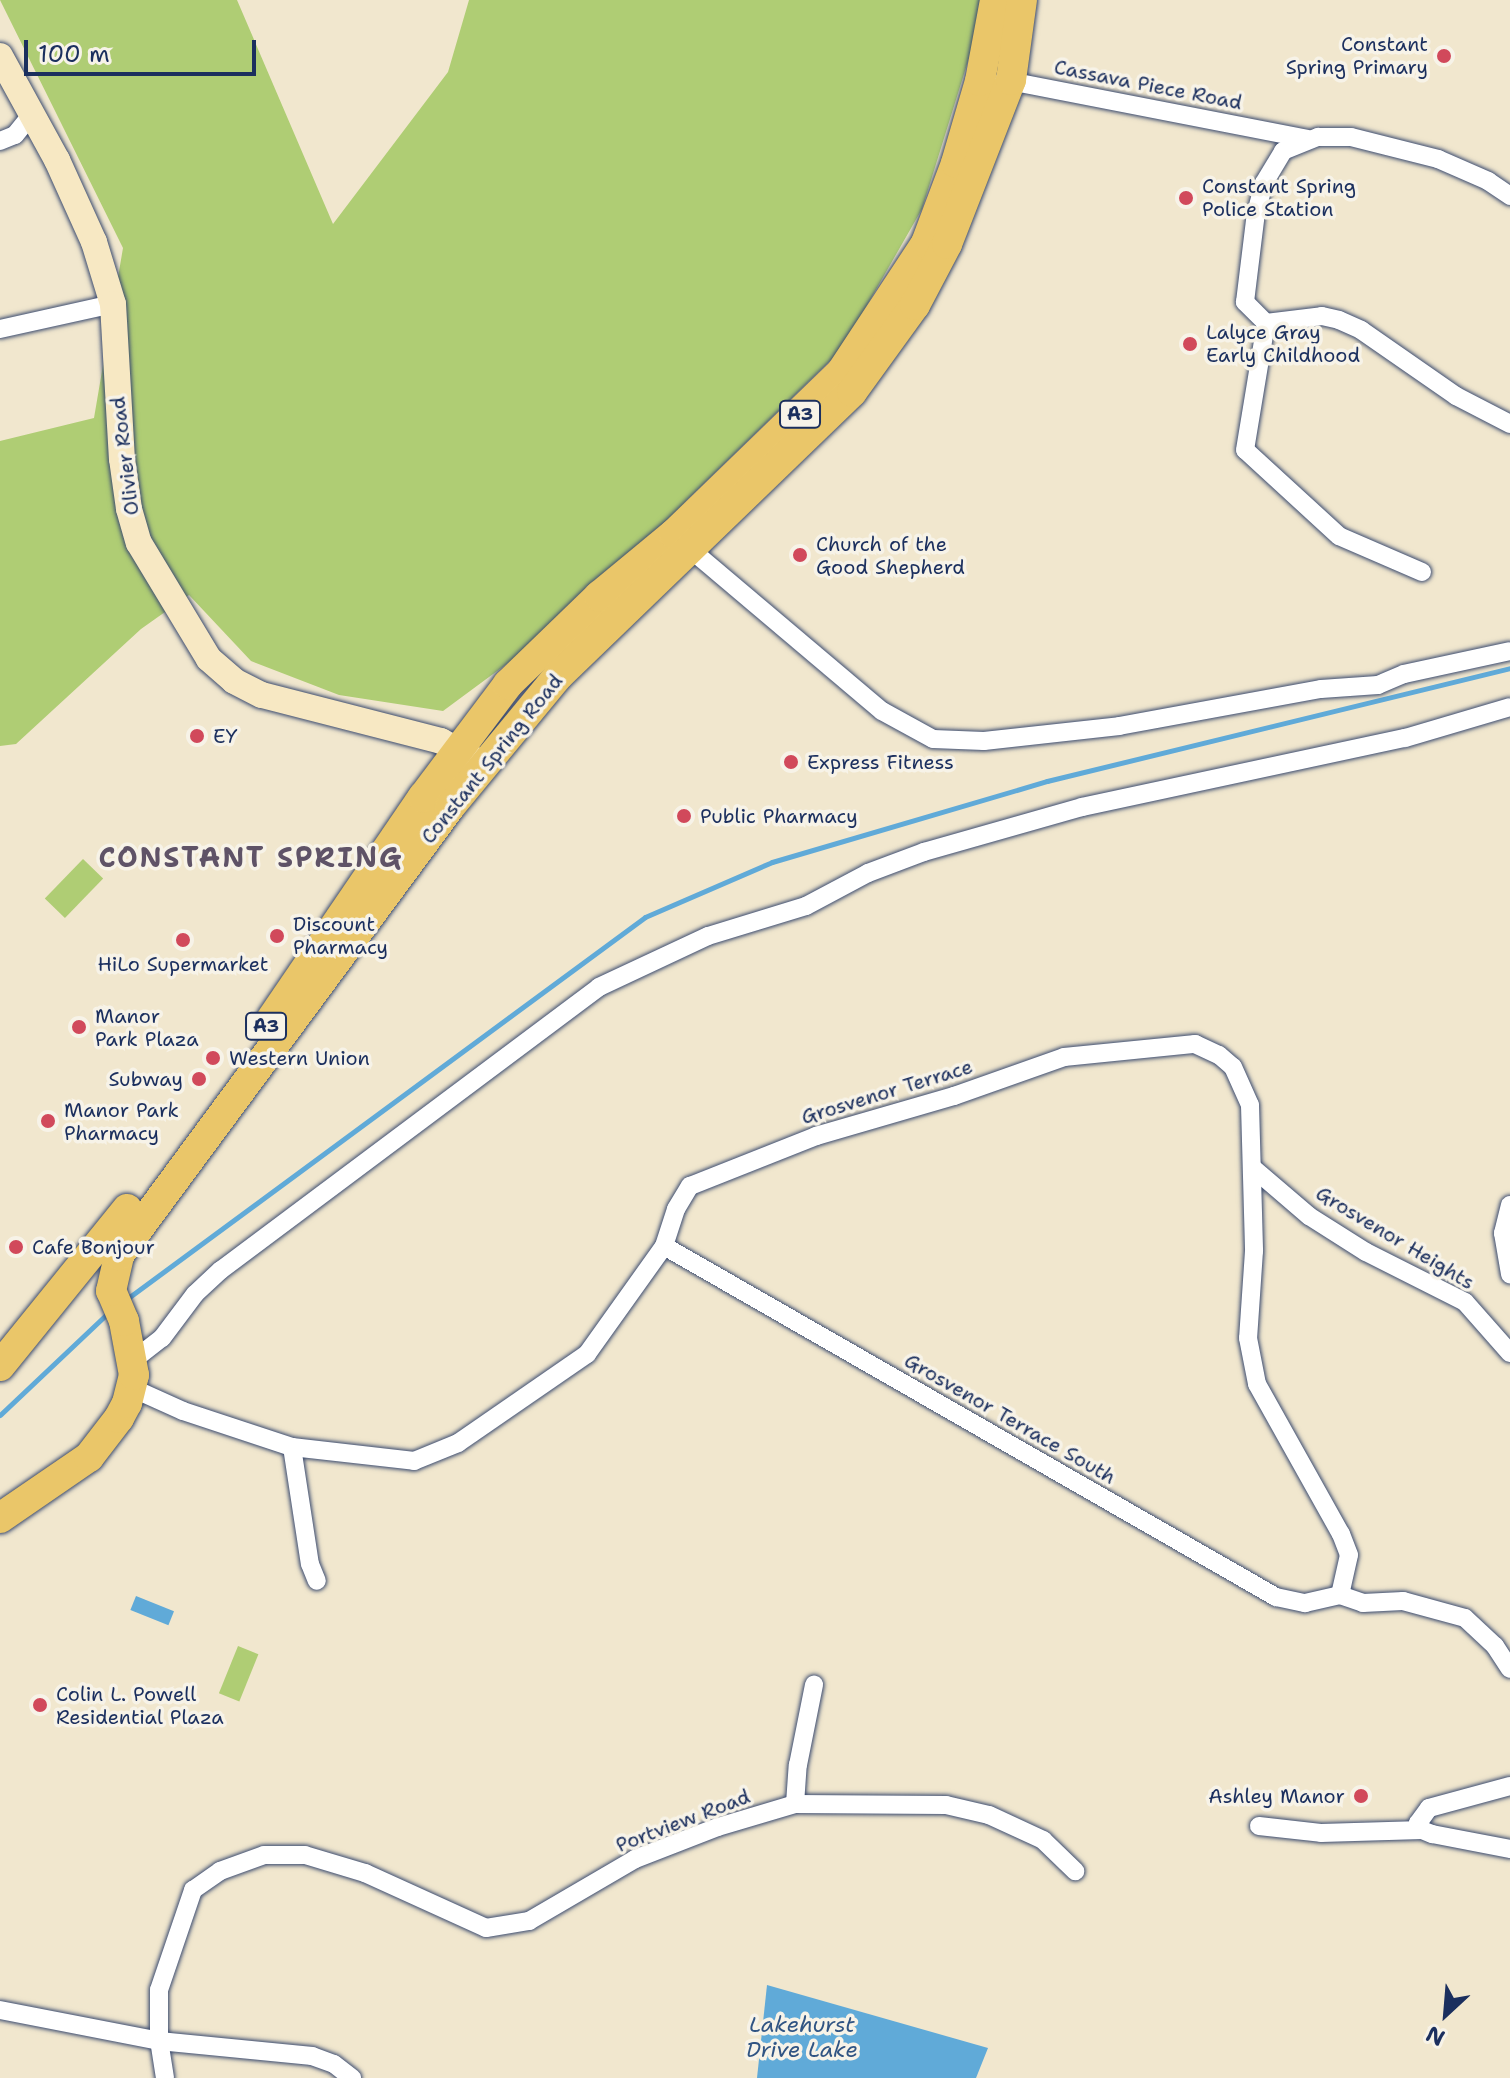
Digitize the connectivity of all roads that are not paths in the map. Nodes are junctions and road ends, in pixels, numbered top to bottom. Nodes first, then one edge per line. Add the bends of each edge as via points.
1 (995, 0) edge
2 (1022, 0) edge
3 (0, 56) edge
4 (1011, 80) junction
5 (980, 81) junction
6 (32, 114) junction
7 (1307, 139) junction
8 (0, 141) edge
9 (1510, 196) edge
10 (113, 304) junction
11 (1266, 323) junction
12 (0, 329) edge
13 (1510, 424) edge
14 (681, 541) junction
15 (1422, 572) dead end
16 (1510, 651) edge
17 (1510, 707) edge
18 (457, 749) junction
19 (483, 766) junction
20 (1253, 1168) junction
21 (1510, 1205) edge
22 (664, 1246) junction
23 (1510, 1274) edge
24 (117, 1303) junction
25 (1510, 1353) edge
26 (0, 1366) edge
27 (132, 1375) junction
28 (0, 1377) edge
29 (292, 1447) junction
30 (0, 1518) edge
31 (317, 1581) dead end
32 (1340, 1595) junction
33 (1510, 1669) edge
34 (814, 1685) dead end
35 (1510, 1786) edge
36 (795, 1804) junction
37 (1259, 1826) dead end
38 (1422, 1830) junction
39 (1510, 1849) edge
40 (1075, 1871) dead end
41 (0, 2010) edge
42 (159, 2041) junction
43 (165, 2078) edge
44 (352, 2078) edge

1 - 5 main road, Constant Spring Road / A3
2 - 4 main road, Constant Spring Road / A3
3 - 6 main road, Olivier Road
4 - 5 street, Cassava Piece Road
4 - 7 street, Cassava Piece Road
4 - 14 main road, Constant Spring Road / A3 via 947,244 915,305 852,392
5 - 14 main road, Constant Spring Road / A3 via 926,243 842,371
6 - 8 street via 15,135
6 - 10 main road, Olivier Road via 94,242
7 - 9 street, Cassava Piece Road via 1351,137 1438,159
7 - 11 street via 1283,151 1264,183 1256,213 1245,302
10 - 12 street
10 - 18 main road, Olivier Road via 129,509 139,543 209,659 234,681 262,695
11 - 13 street via 1322,316 1339,320 1456,396
11 - 15 street via 1245,450 1339,536
14 - 16 street via 882,711 933,739 984,741 1119,726 1321,689 1378,685 1404,674
14 - 18 main road, Constant Spring Road / A3 via 599,596 520,673
14 - 19 main road, Constant Spring Road / A3
17 - 27 street via 1405,738 1082,807 924,852 868,873 806,906 708,936 599,987 221,1270 195,1294
18 - 19 main road, Olivier Road
18 - 26 main road, Constant Spring Road / A3 via 251,1048
19 - 24 main road, Constant Spring Road / A3 via 129,1237 119,1255
20 - 22 street, Grosvenor Terrace via 1250,1105 1233,1067 1219,1055 1195,1044 1079,1055 726,1169 690,1186
20 - 25 street, Grosvenor Heights via 1332,1230 1465,1302
20 - 32 street, Grosvenor Terrace via 1248,1338 1257,1384 1341,1534 1349,1555
21 - 23 street via 1503,1233
22 - 29 street, Grosvenor Terrace via 587,1354 458,1443 414,1461
22 - 32 street, Grosvenor Terrace South via 1276,1597 1305,1603
24 - 27 main road, Constant Spring Road / A3
24 - 28 main road via 96,1286 83,1289
27 - 29 street, Grosvenor Terrace via 183,1411
27 - 30 main road via 119,1418 89,1457
29 - 31 street
32 - 33 street via 1363,1603 1403,1601 1465,1618
34 - 36 street
35 - 38 street via 1429,1808 1418,1823
36 - 40 street, Portview Road via 946,1805 989,1815 1043,1840
36 - 42 street, Portview Road via 635,1859 529,1921 486,1928 365,1873 305,1855 264,1855 220,1871 193,1890 159,1990
37 - 38 street via 1321,1833
38 - 39 street
41 - 42 street
42 - 43 street, Portview Road
42 - 44 street via 312,2056

